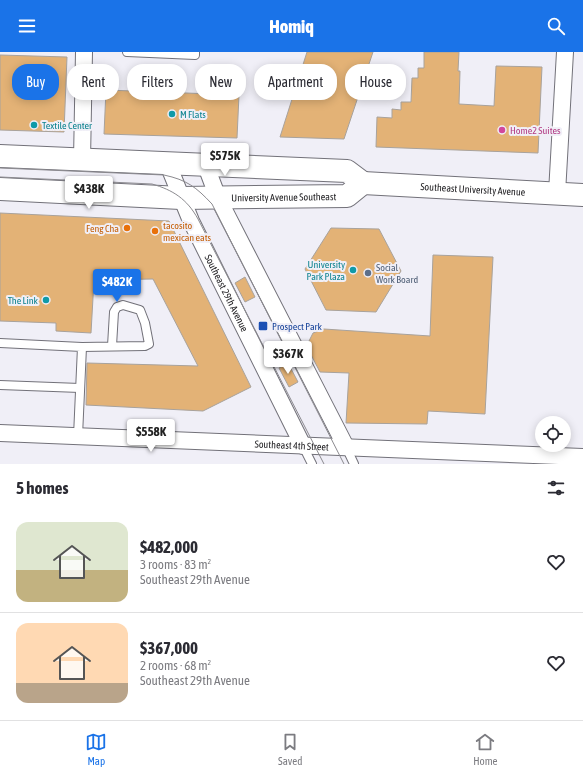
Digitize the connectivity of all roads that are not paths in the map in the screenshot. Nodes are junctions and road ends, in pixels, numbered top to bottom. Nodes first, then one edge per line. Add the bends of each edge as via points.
1 (84, 52) edge
2 (127, 52) edge
3 (195, 52) edge
4 (565, 52) edge
5 (0, 156) edge
6 (82, 160) junction
7 (167, 162) junction
8 (206, 166) junction
9 (363, 183) junction
10 (0, 189) edge
11 (557, 194) junction
12 (583, 195) edge
13 (181, 198) junction
14 (218, 198) junction
15 (0, 343) edge
16 (112, 346) junction
17 (82, 347) junction
18 (0, 385) edge
19 (80, 388) junction
20 (0, 433) edge
21 (78, 436) junction
22 (303, 446) junction
23 (346, 447) junction
24 (583, 457) edge
25 (312, 464) edge
26 (354, 464) edge

1 - 6 street
2 - 3 lane via 195,55
4 - 11 street
5 - 6 main road
6 - 7 main road
7 - 8 main road
7 - 13 street, Southeast 29th Avenue
8 - 9 main road via 347,171
8 - 14 street
9 - 11 main road, Southeast University Avenue
9 - 14 main road, University Avenue Southeast via 347,196
10 - 13 main road, University Avenue Southeast
11 - 12 main road, Southeast University Avenue
13 - 14 main road, University Avenue Southeast
13 - 22 street, Southeast 29th Avenue
14 - 23 street
15 - 17 lane
16 - 16 lane via 149,344 140,310 123,305 117,307 114,312
16 - 17 lane
17 - 19 lane
18 - 19 lane
19 - 21 lane
20 - 21 street, Southeast 4th Street
21 - 22 street, Southeast 4th Street
22 - 23 street, Southeast 4th Street
22 - 25 lane, Southeast 29th Avenue
23 - 24 street, Southeast 4th Street
23 - 26 lane

